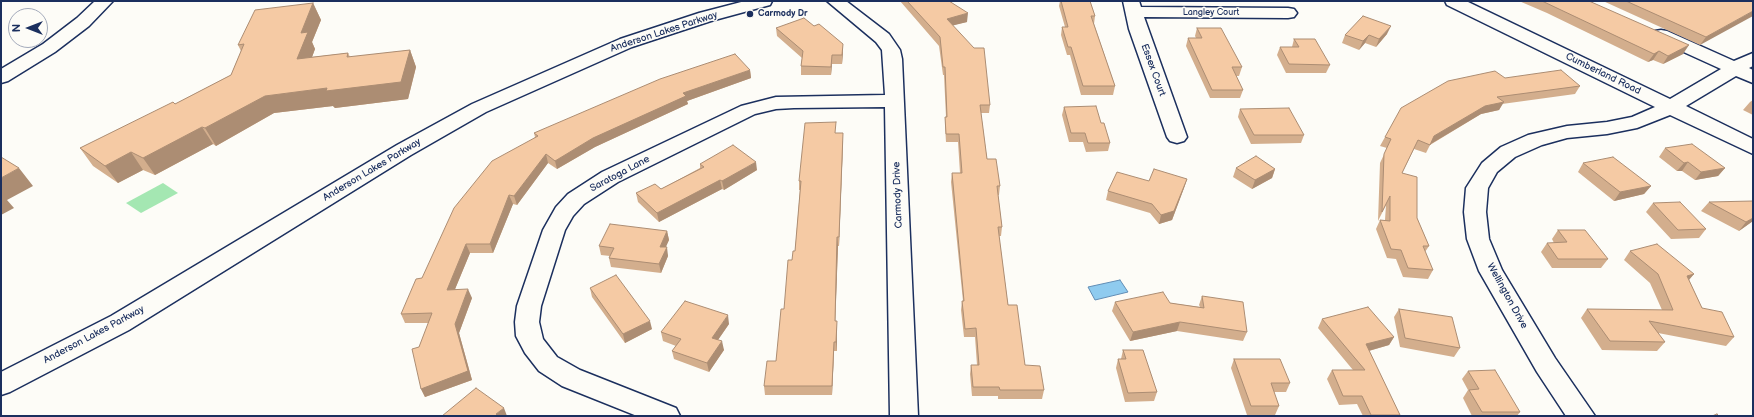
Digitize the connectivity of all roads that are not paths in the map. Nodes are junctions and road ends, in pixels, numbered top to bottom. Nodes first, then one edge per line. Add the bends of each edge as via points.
1 (105, 1) edge
2 (764, 1) edge
3 (835, 1) edge
4 (1453, 1) edge
5 (1132, 7) edge
6 (1288, 13) dead end
7 (1648, 29) edge
8 (1753, 58) edge
9 (1735, 69) junction
10 (1, 77) edge
11 (1753, 77) edge
12 (895, 101) junction
13 (1671, 107) junction
14 (1177, 137) dead end
15 (1753, 147) edge
16 (1, 384) edge
17 (666, 416) edge
18 (904, 416) edge
19 (1582, 416) edge

1 - 10 street via 49,48
2 - 16 street, Anderson Lakes Parkway via 626,43 479,108 404,150 120,323
3 - 12 street, Carmody Drive via 883,38 891,50
4 - 13 street, Cumberland Road
5 - 6 street, Langley Court
5 - 14 street, Essex Court
7 - 9 street
8 - 9 street, Wellington Drive
9 - 11 street
9 - 13 street, Wellington Drive
12 - 17 street, Saratoga Lane via 776,103 748,110 610,177 581,195 564,212 554,230 529,306 529,336 548,364 571,378
12 - 18 street, Carmody Drive
13 - 15 street, Cumberland Road
13 - 19 street, Wellington Drive via 1637,122 1568,132 1535,140 1508,152 1489,168 1477,188 1474,212 1478,239 1491,271 1546,365

